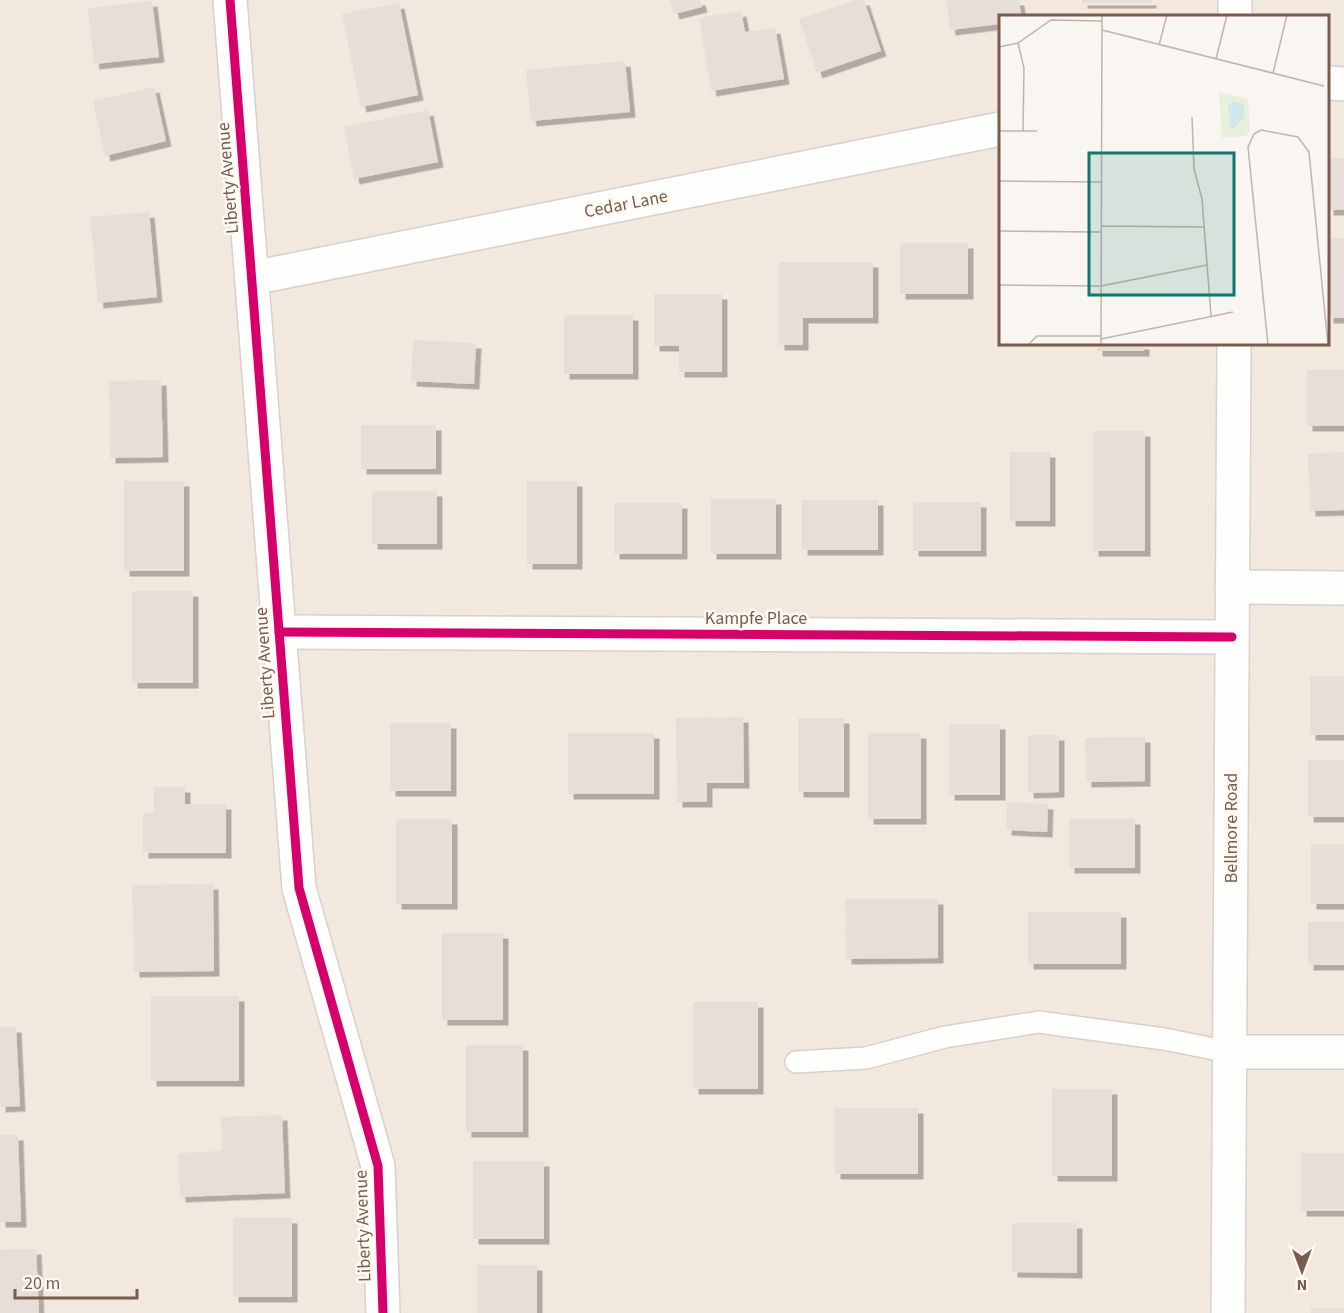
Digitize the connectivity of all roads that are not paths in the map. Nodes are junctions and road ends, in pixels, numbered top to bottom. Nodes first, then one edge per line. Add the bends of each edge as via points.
1 (230, 0) edge
2 (1235, 0) edge
3 (1234, 15) edge
4 (1329, 83) edge
5 (1344, 84) edge
6 (999, 129) edge
7 (252, 278) junction
8 (1234, 345) edge
9 (1232, 587) junction
10 (1344, 588) edge
11 (279, 632) junction
12 (1232, 637) junction
13 (1229, 1052) junction
14 (1344, 1052) edge
15 (796, 1062) dead end
16 (383, 1313) edge
17 (1228, 1313) edge

1 - 7 street, Liberty Avenue
2 - 3 street
4 - 5 street
6 - 7 street, Cedar Lane
7 - 11 street, Liberty Avenue
8 - 9 street, Bellmore Road
9 - 10 street
9 - 12 street, Bellmore Road
11 - 12 street, Kampfe Place
11 - 16 street, Liberty Avenue via 299,888 378,1166
12 - 13 street, Bellmore Road
13 - 14 street
13 - 15 lane via 1039,1022 945,1037 866,1058
13 - 17 street, Bellmore Road

